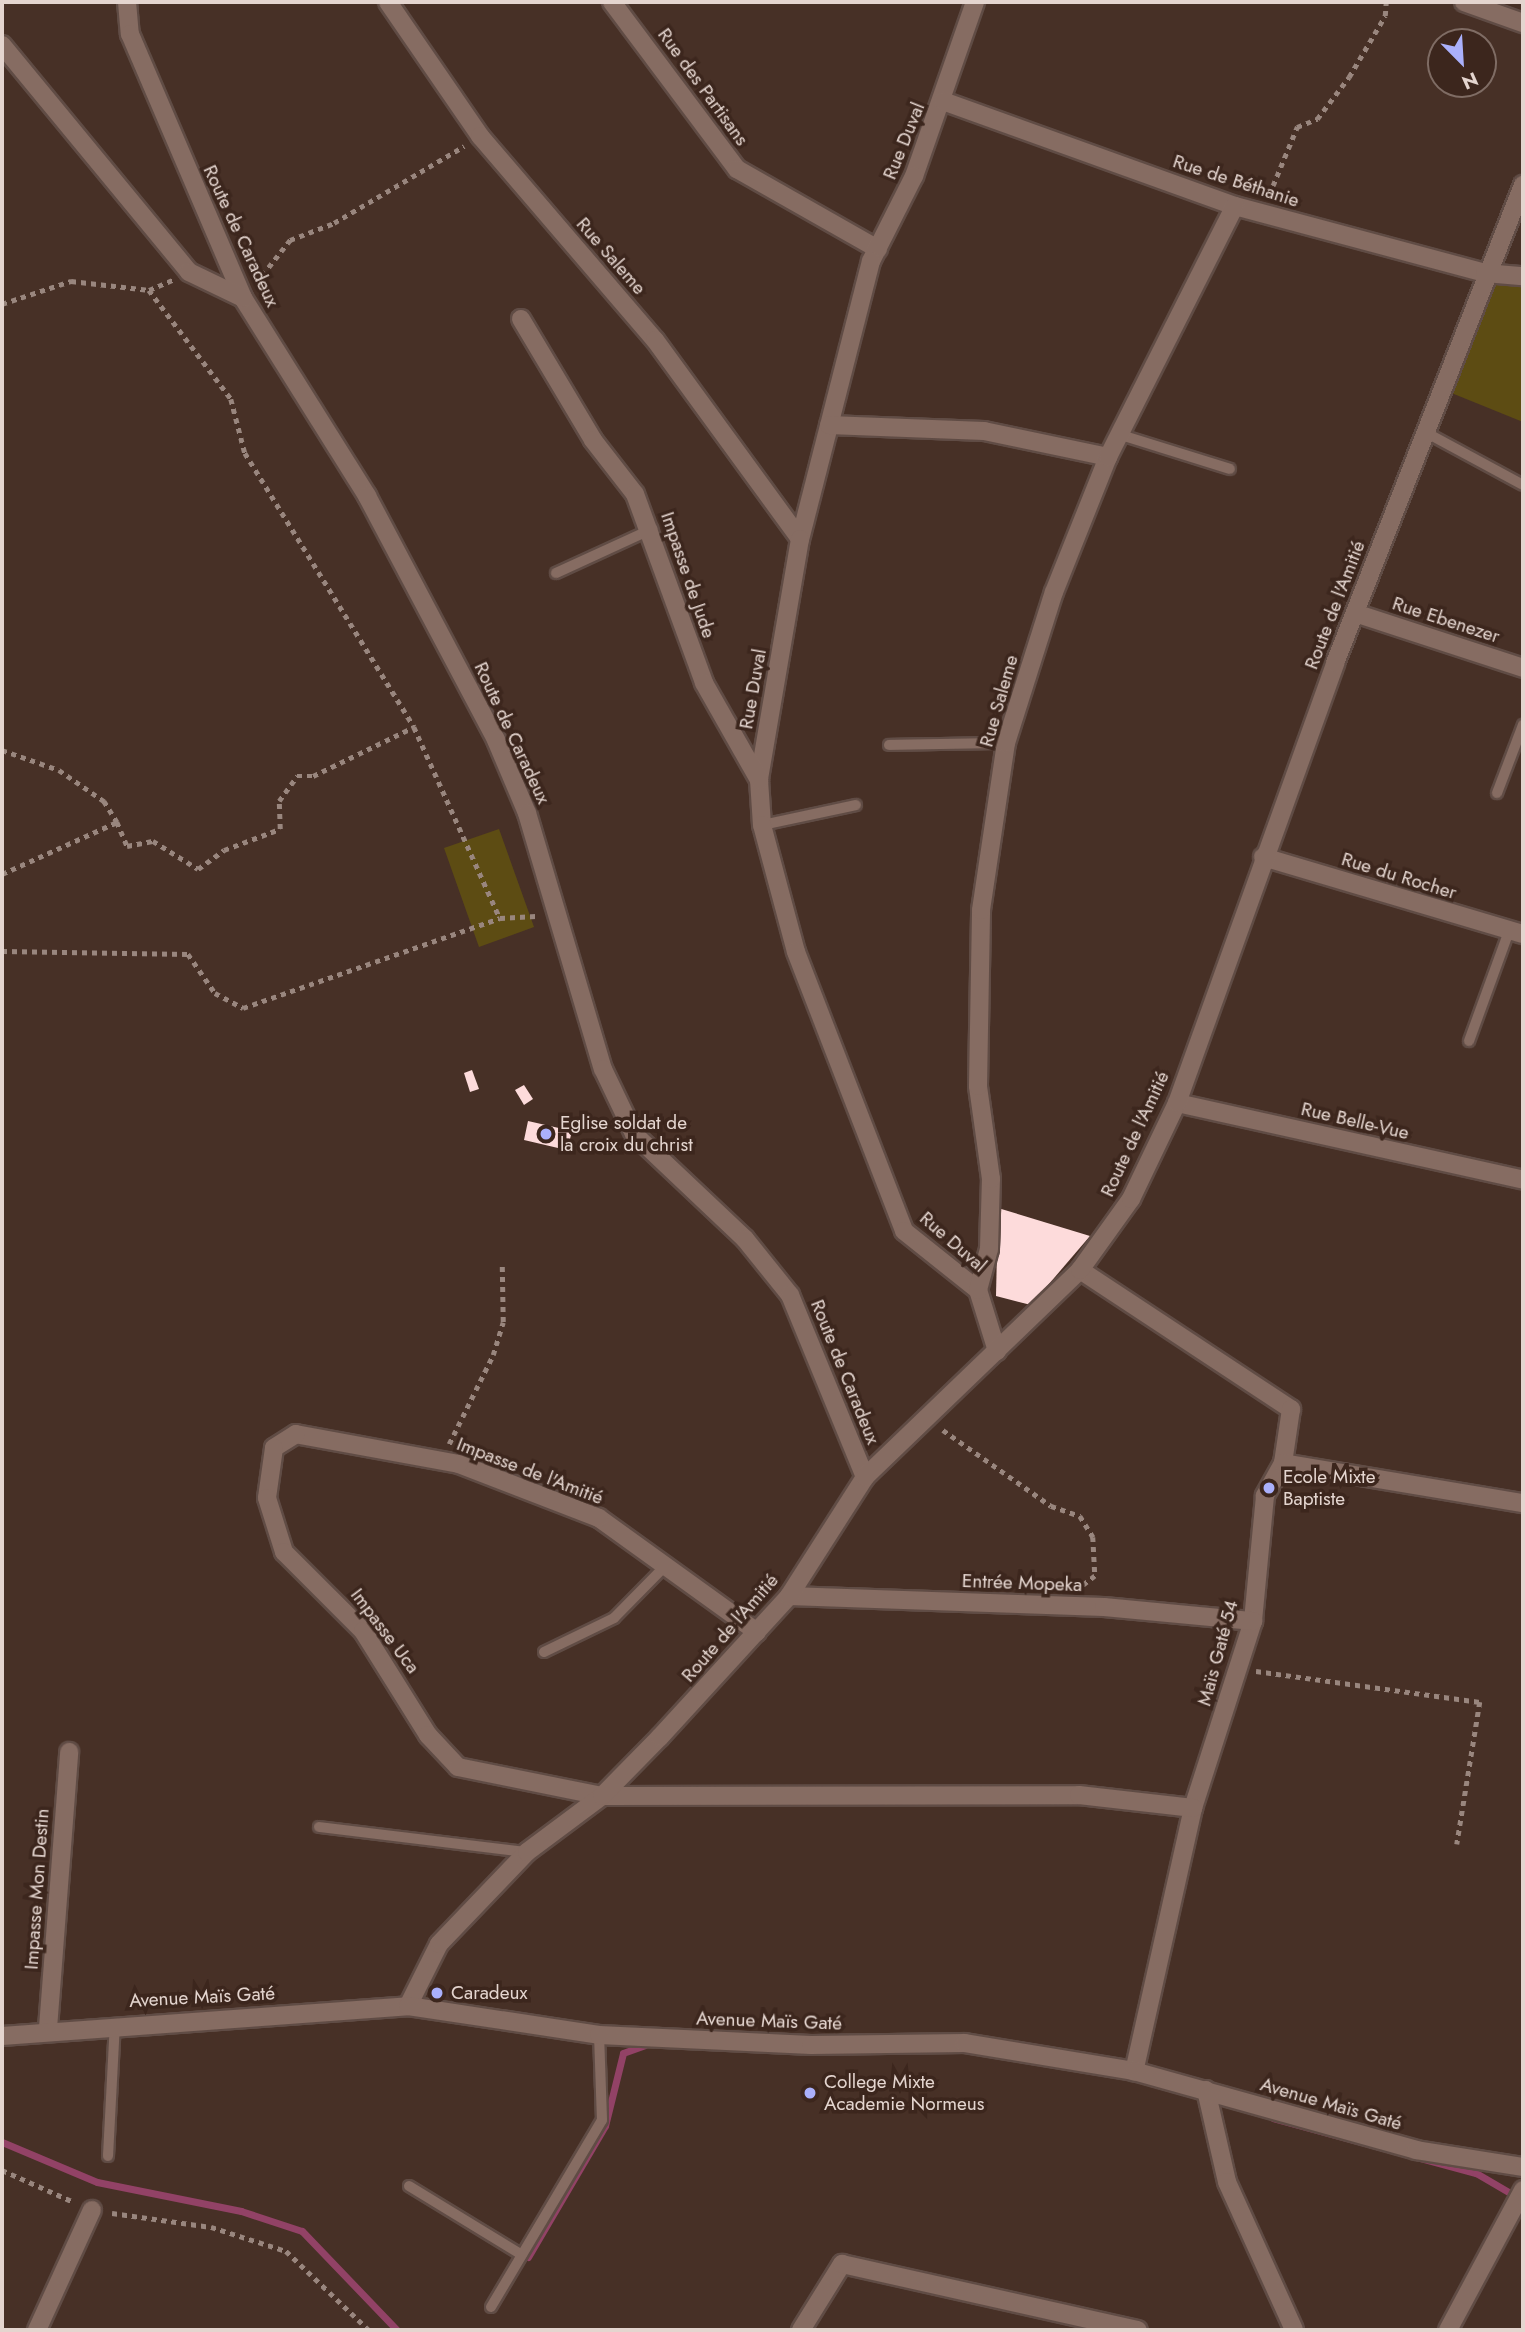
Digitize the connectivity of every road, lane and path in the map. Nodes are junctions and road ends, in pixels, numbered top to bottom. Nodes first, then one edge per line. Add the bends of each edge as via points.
1 (127, 2) edge
2 (388, 2) edge
3 (612, 2) edge
4 (975, 2) edge
5 (1386, 2) edge
6 (1464, 2) edge
7 (1523, 23) edge
8 (2, 45) edge
9 (943, 101) junction
10 (480, 136) junction
11 (1523, 186) edge
12 (1235, 205) junction
13 (1256, 211) junction
14 (878, 249) junction
15 (190, 272) junction
16 (1485, 273) junction
17 (1523, 276) edge
18 (149, 290) junction
19 (243, 298) junction
20 (2, 304) edge
21 (522, 319) dead end
22 (829, 425) junction
23 (1424, 432) junction
24 (1121, 435) junction
25 (1108, 457) junction
26 (1230, 469) dead end
27 (1523, 485) edge
28 (652, 529) junction
29 (800, 539) junction
30 (556, 573) dead end
31 (1355, 612) junction
32 (1523, 668) edge
33 (1523, 725) edge
34 (414, 727) junction
35 (1006, 743) junction
36 (889, 745) dead end
37 (2, 750) edge
38 (759, 780) junction
39 (1497, 793) dead end
40 (856, 805) dead end
41 (117, 822) junction
42 (762, 825) junction
43 (1263, 857) junction
44 (2, 874) edge
45 (558, 914) junction
46 (500, 918) junction
47 (1516, 933) edge
48 (2, 951) edge
49 (1469, 1041) dead end
50 (1177, 1103) junction
51 (1523, 1180) edge
52 (502, 1266) dead end
53 (1080, 1270) junction
54 (978, 1290) junction
55 (997, 1351) junction
56 (928, 1419) junction
57 (296, 1434) joint
58 (441, 1460) junction
59 (1283, 1463) junction
60 (865, 1477) junction
61 (1523, 1503) edge
62 (666, 1565) junction
63 (789, 1596) junction
64 (1054, 1605) junction
65 (1253, 1621) junction
66 (757, 1632) junction
67 (544, 1651) dead end
68 (1238, 1668) junction
69 (69, 1752) dead end
70 (602, 1796) junction
71 (1193, 1808) junction
72 (319, 1827) dead end
73 (1457, 1844) dead end
74 (527, 1852) junction
75 (408, 2006) junction
76 (116, 2024) junction
77 (48, 2028) junction
78 (599, 2035) junction
79 (2, 2036) edge
80 (1134, 2071) junction
81 (1206, 2090) junction
82 (108, 2156) dead end
83 (1523, 2167) edge
84 (2, 2170) edge
85 (410, 2186) dead end
86 (1523, 2190) edge
87 (92, 2210) junction
88 (522, 2255) junction
89 (491, 2307) dead end
90 (37, 2330) edge
91 (369, 2330) edge
92 (801, 2330) edge
93 (1138, 2330) edge
94 (1294, 2330) edge
95 (1448, 2330) edge

1 - 19 street, Route de Caradeux via 130,34
2 - 10 street, Rue Saleme
3 - 14 street, Rue des Partisans via 737,169
4 - 9 street, Rue Duval
5 - 13 path via 1385,16 1349,77 1317,118 1297,127 1276,187
6 - 7 street
8 - 15 street
9 - 12 street, Rue de Béthanie
9 - 14 street, Rue Duval
10 - 19 path via 376,192 334,223 290,240
10 - 29 street, Rue Saleme via 655,340
11 - 16 street, Route de l'Amitié
12 - 13 street, Rue de Béthanie
12 - 24 street, Rue Saleme
13 - 16 street, Rue de Béthanie
14 - 22 street, Rue Duval
15 - 18 path
15 - 19 street
16 - 17 street, Rue de Béthanie
16 - 23 street, Route de l'Amitié
18 - 20 path via 71,281
18 - 34 path via 231,399 245,453
19 - 45 street, Route de Caradeux via 367,496 484,717 527,813
21 - 28 street, Impasse de Jude
22 - 25 street via 984,431
22 - 29 street, Rue Duval
23 - 27 lane
23 - 31 street, Route de l'Amitié
24 - 25 street, Rue Saleme
24 - 26 lane
25 - 35 street, Rue Saleme via 1054,592
28 - 30 lane
28 - 38 street, Impasse de Jude via 704,683
29 - 38 street, Rue Duval
31 - 32 street, Rue Ebenezer
31 - 43 street, Route de l'Amitié
33 - 39 lane
34 - 41 path via 313,776 298,776 279,801 280,829 224,850 198,869 153,841 127,846
34 - 46 path
35 - 36 lane
35 - 54 street, Rue Saleme via 981,910 978,1086 991,1179 989,1249
37 - 41 path via 59,771 104,802
38 - 42 street, Rue Duval
40 - 42 lane
41 - 44 path
42 - 54 street, Rue Duval via 796,951 904,1231
43 - 47 street, Rue du Rocher
43 - 50 street, Route de l'Amitié
45 - 46 path
45 - 60 street, Route de Caradeux via 603,1069 634,1134 745,1239 790,1295
46 - 48 path via 243,1008 215,993 188,954
47 - 49 lane
50 - 51 street, Rue Belle-Vue
50 - 53 street, Route de l'Amitié via 1131,1199
52 - 58 path via 503,1322 493,1355
53 - 55 street, Route de l'Amitié
53 - 59 street, Maïs Gaté 54 via 1291,1409
54 - 55 street, Rue Duval
55 - 56 street, Route de l'Amitié
56 - 60 street, Route de l'Amitié
56 - 64 path via 1051,1506 1080,1516 1093,1537 1095,1576
57 - 58 street, Impasse de l'Amitié
57 - 70 street, Impasse Uca via 274,1448 268,1498 284,1552 363,1631 428,1735 458,1768
58 - 62 street, Impasse de l'Amitié via 600,1518
59 - 61 street
59 - 65 street, Maïs Gaté 54 via 1265,1496
60 - 63 street, Route de l'Amitié
62 - 66 street, Impasse de l'Amitié
62 - 67 lane via 614,1618
63 - 64 street, Entrée Mopeka
63 - 66 street, Route de l'Amitié
64 - 65 street, Entrée Mopeka
65 - 68 street, Maïs Gaté 54
66 - 70 street, Route de l'Amitié
68 - 71 street, Maïs Gaté 54
68 - 73 path via 1480,1702
69 - 77 street, Impasse Mon Destin
70 - 71 street via 1079,1795
70 - 74 street, Route de l'Amitié
71 - 80 street, Maïs Gaté 54
72 - 74 lane
74 - 75 street, Route de l'Amitié via 439,1944
75 - 76 street, Avenue Maïs Gaté
75 - 78 street, Avenue Maïs Gaté
76 - 77 street, Avenue Maïs Gaté
76 - 82 lane
77 - 79 street, Avenue Maïs Gaté
78 - 80 street, Avenue Maïs Gaté via 811,2045 965,2043
78 - 88 lane via 602,2120
80 - 81 street, Avenue Maïs Gaté
81 - 83 street, Avenue Maïs Gaté via 1416,2150
81 - 94 street via 1227,2182
84 - 87 path
85 - 88 lane
86 - 95 street
87 - 90 street
87 - 91 path via 211,2227 286,2251
88 - 89 lane
92 - 93 street via 842,2264

